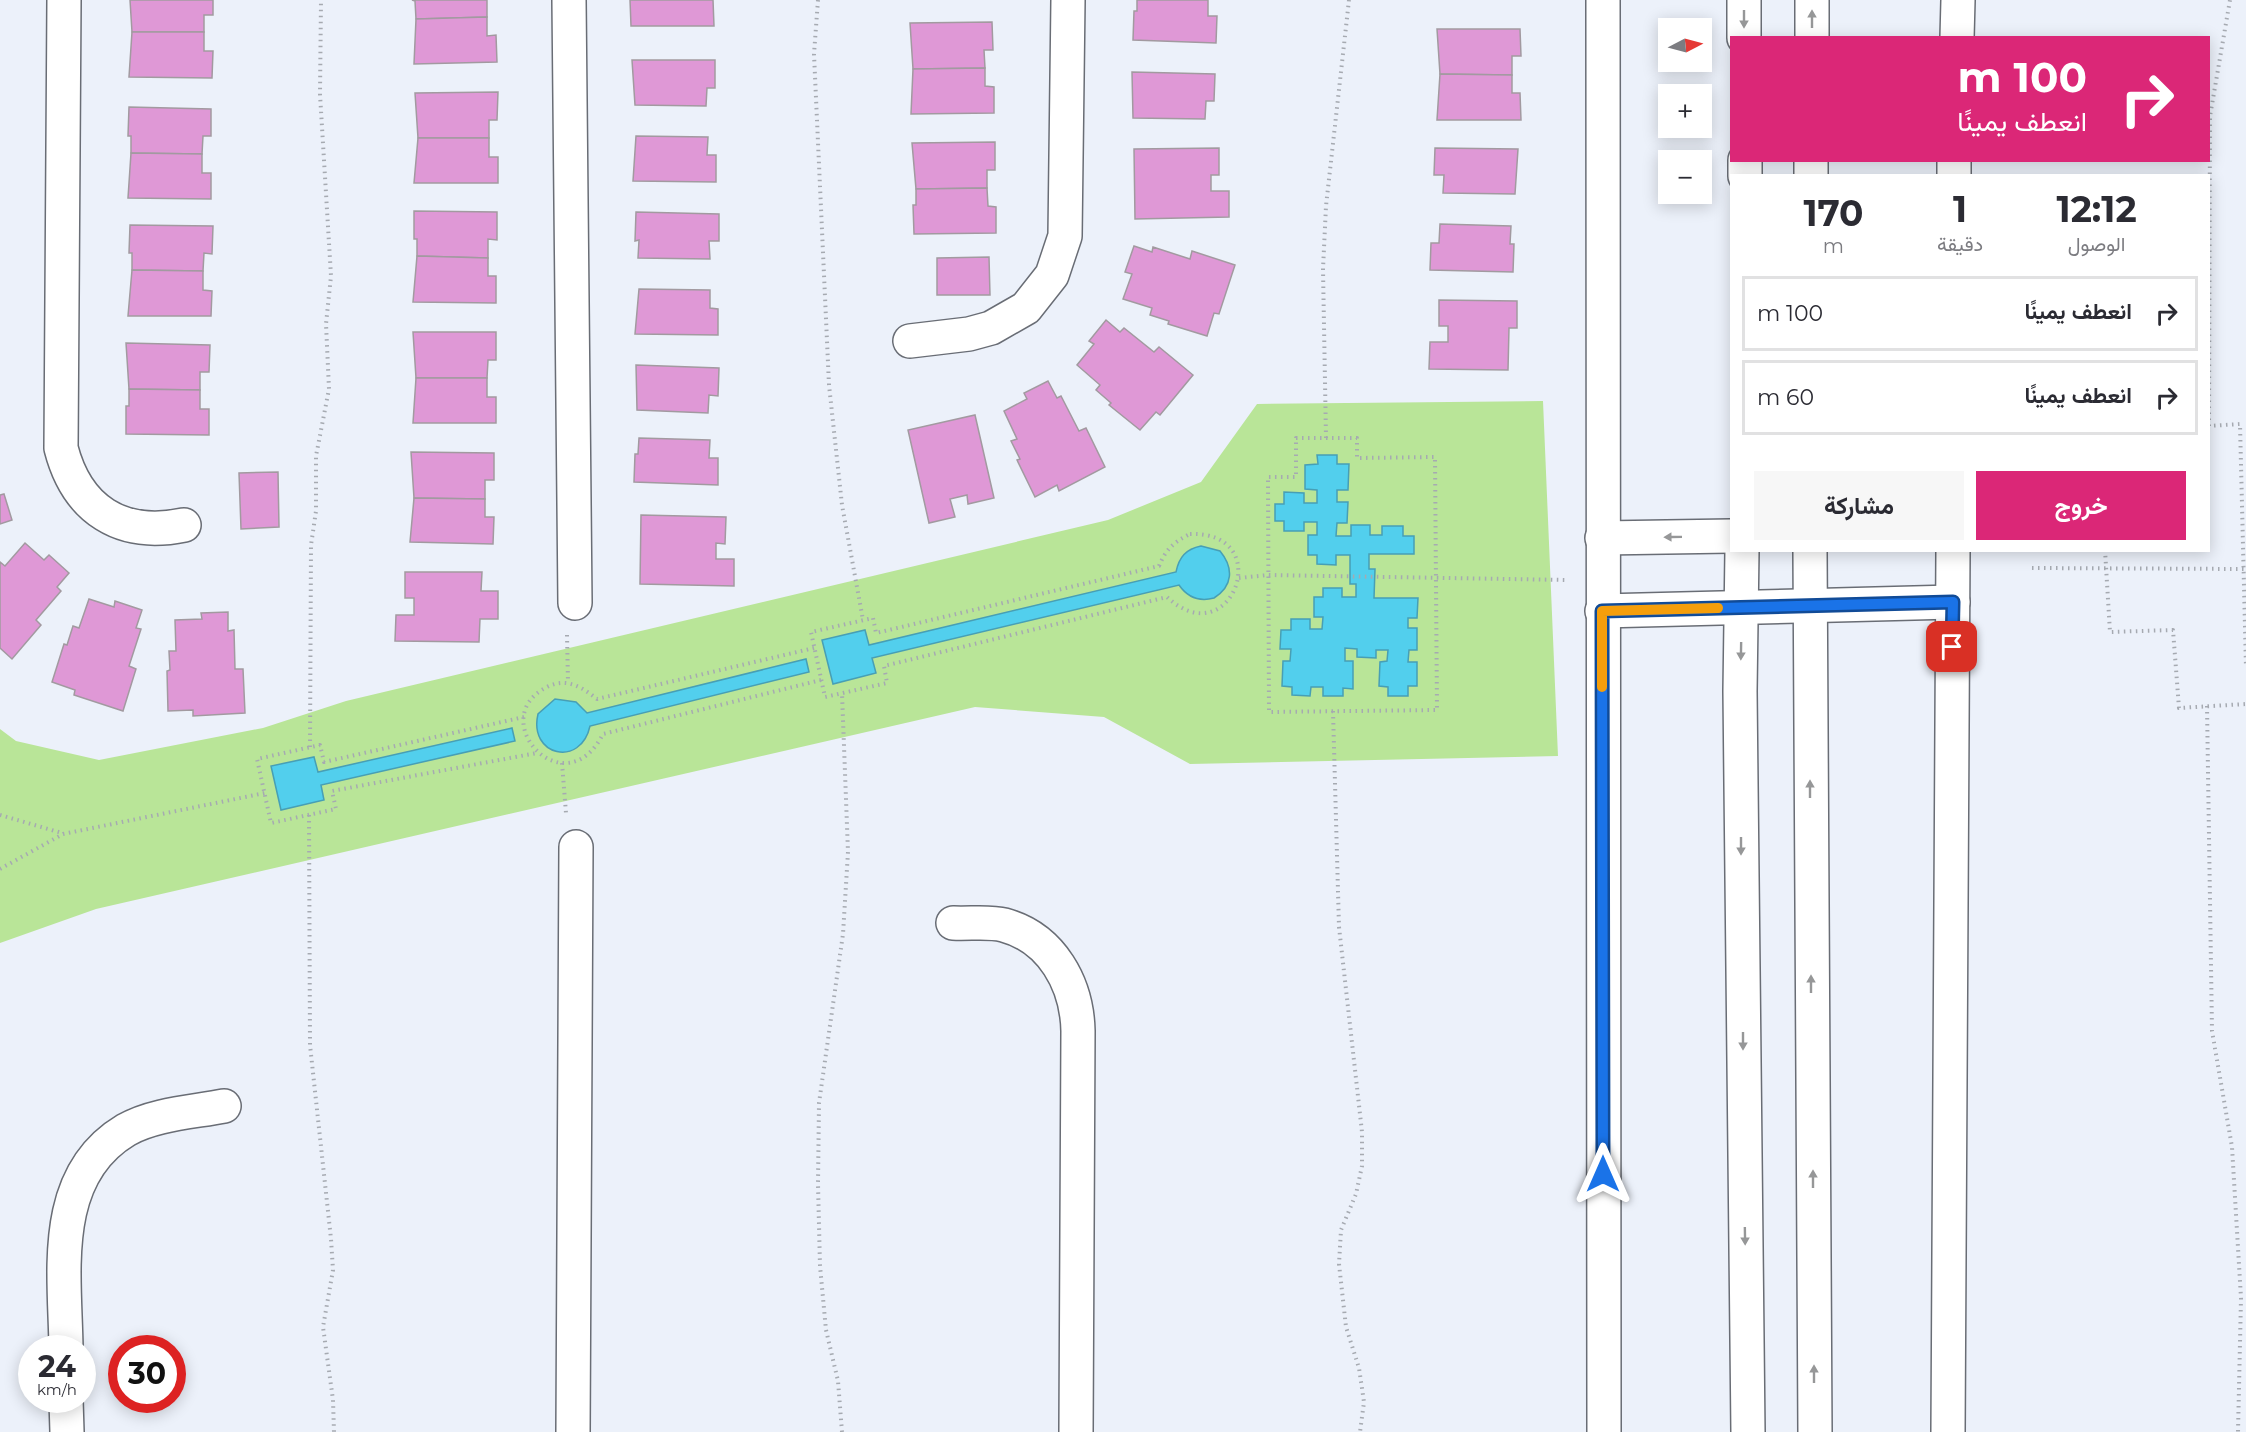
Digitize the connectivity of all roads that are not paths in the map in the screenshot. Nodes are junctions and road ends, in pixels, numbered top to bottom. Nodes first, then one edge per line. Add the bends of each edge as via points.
1 (64, 0) edge
2 (568, 0) edge
3 (1068, 0) edge
4 (1603, 0) edge
5 (1744, 0) edge
6 (1812, 0) edge
7 (1958, 0) edge
8 (1744, 36) edge
9 (1812, 36) edge
10 (1957, 36) edge
11 (910, 341) dead end
12 (184, 525) dead end
13 (1730, 536) edge
14 (1602, 538) junction
15 (1742, 552) edge
16 (1810, 552) edge
17 (1953, 552) edge
18 (1602, 596) junction
19 (1953, 602) junction
20 (575, 603) dead end
21 (1809, 606) junction
22 (1741, 607) junction
23 (576, 847) dead end
24 (953, 923) dead end
25 (224, 1106) dead end
26 (66, 1335) edge
27 (66, 1413) edge
28 (67, 1432) edge
29 (573, 1432) edge
30 (1076, 1432) edge
31 (1604, 1432) edge
32 (1748, 1432) edge
33 (1815, 1432) edge
34 (1948, 1432) edge

1 - 12 street via 61,448 66,470 80,493 105,514 155,530
2 - 20 street
3 - 11 street via 1065,236 1052,275 1026,308 991,328
4 - 14 street
5 -> 8 street
9 -> 6 street
7 - 10 street
13 -> 14 street
14 - 18 street
15 - 22 street
16 - 21 street
17 - 19 street
18 - 22 street
18 - 31 street
19 - 21 street
19 - 34 street
21 - 22 street
33 -> 21 street
22 -> 32 street
23 - 29 street
24 - 30 street via 1003,925 1023,933 1055,960 1066,975 1076,1002
25 - 26 street via 127,1130 83,1174 64,1234
27 - 28 street

